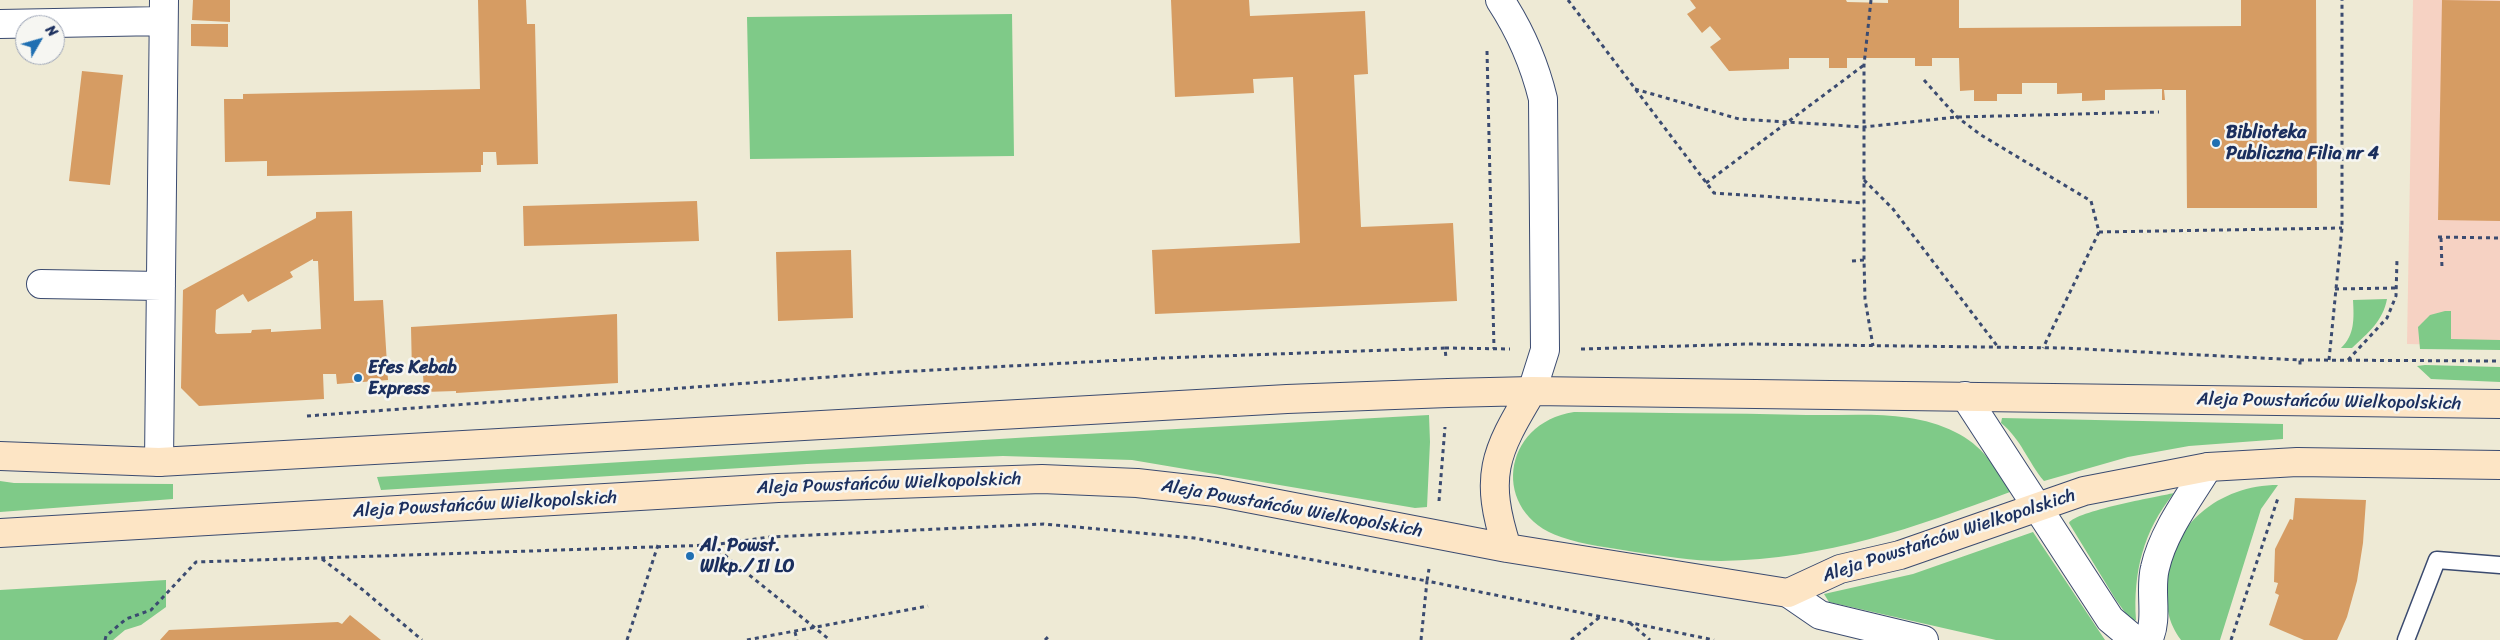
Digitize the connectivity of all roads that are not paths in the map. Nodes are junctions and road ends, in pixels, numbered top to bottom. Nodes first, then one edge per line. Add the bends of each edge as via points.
1 (1500, 0) edge
2 (164, 10) edge
3 (0, 24) edge
4 (41, 284) dead end
5 (161, 286) junction
6 (1532, 391) junction
7 (1965, 396) junction
8 (2500, 404) edge
9 (0, 456) edge
10 (159, 462) junction
11 (2500, 465) edge
12 (2208, 467) junction
13 (2037, 508) junction
14 (0, 533) edge
15 (1507, 548) junction
16 (2500, 565) edge
17 (1788, 593) junction
18 (1924, 640) edge
19 (2135, 640) edge
20 (2148, 640) edge
21 (2406, 640) edge

1 - 6 street via 1520,31 1535,67 1543,99 1545,350
2 - 3 street
2 - 5 street
4 - 5 street
5 - 10 street
6 - 7 main road, Aleja Powstańców Wielkopolskich
6 - 10 main road, Aleja Powstańców Wielkopolskich via 1277,400
6 - 15 main road via 1507,433 1494,474 1496,513
7 - 8 main road, Aleja Powstańców Wielkopolskich
7 - 13 street
9 - 10 main road, Aleja Powstańców Wielkopolskich
11 - 12 main road, Aleja Powstańców Wielkopolskich via 2297,462
12 - 13 main road, Aleja Powstańców Wielkopolskich via 2084,491
12 - 20 street via 2169,533 2155,566 2153,631
13 - 17 main road, Aleja Powstańców Wielkopolskich via 1900,555 1840,569
13 - 19 street via 2110,619
14 - 15 main road, Aleja Powstańców Wielkopolskich via 768,488 1042,479 1137,483 1216,492
15 - 17 main road, Aleja Powstańców Wielkopolskich
16 - 21 lane via 2437,560
17 - 18 street via 1820,615

